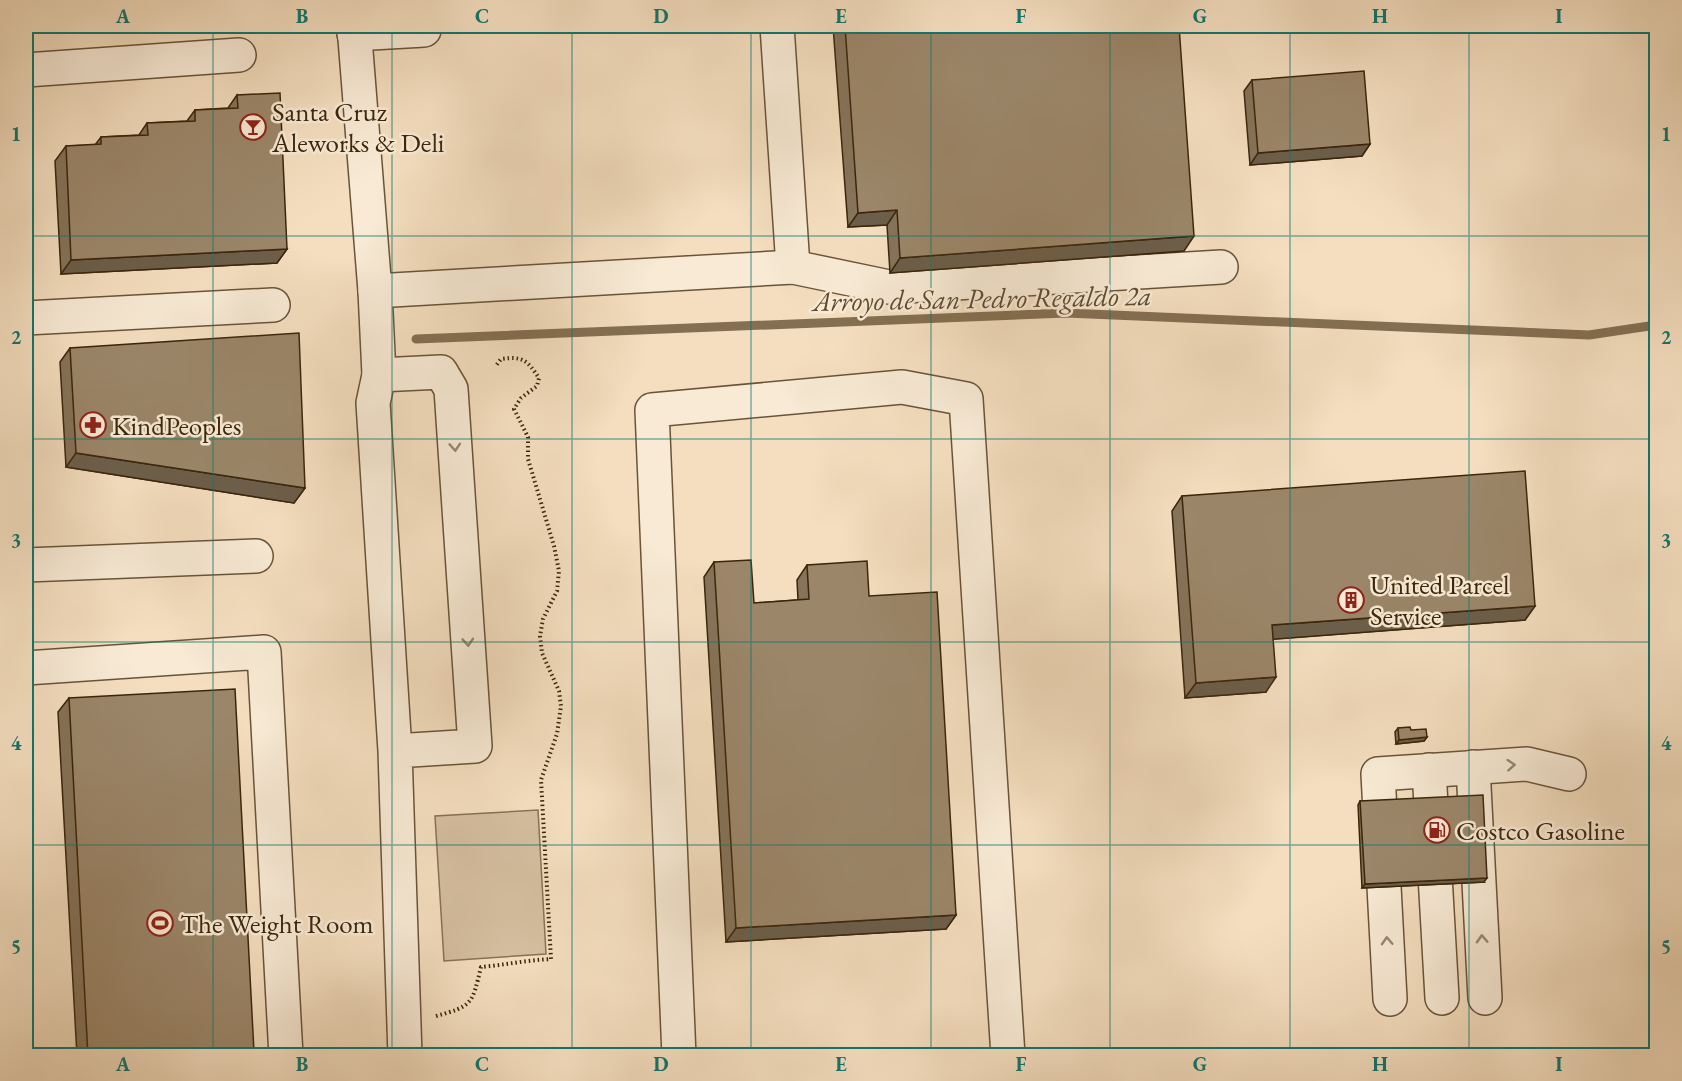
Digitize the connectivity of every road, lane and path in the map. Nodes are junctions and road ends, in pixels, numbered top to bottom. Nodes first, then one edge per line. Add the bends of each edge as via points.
1 (424, 26) edge
2 (777, 26) edge
3 (354, 30) edge
4 (239, 55) dead end
5 (26, 70) edge
6 (793, 267) junction
7 (1221, 267) dead end
8 (375, 291) junction
9 (273, 305) dead end
10 (26, 318) edge
11 (495, 367) dead end
12 (379, 375) junction
13 (256, 556) dead end
14 (26, 565) edge
15 (26, 668) edge
16 (395, 751) junction
17 (1473, 767) junction
18 (1429, 770) junction
19 (1569, 774) dead end
20 (1442, 998) dead end
21 (1485, 998) dead end
22 (1390, 999) dead end
23 (431, 1022) dead end
24 (286, 1056) edge
25 (405, 1056) edge
26 (679, 1056) edge
27 (1008, 1056) edge

1 - 3 lane via 424,30
2 - 6 lane
3 - 8 lane
4 - 5 lane
6 - 7 lane via 889,287
6 - 8 lane
8 - 12 lane
9 - 10 lane
11 - 23 path via 501,359 516,357 528,362 539,378 537,386 521,398 514,410 528,436 528,459 559,572 557,591 543,619 540,636 561,706 557,734 541,780 551,958 481,967 469,1004
12 - 16 lane via 373,403
12 -> 16 lane via 441,372 451,389 475,746
13 - 14 lane
15 - 24 lane via 264,652
16 - 25 lane
17 - 18 lane
17 -> 19 lane via 1527,764
21 -> 17 lane
18 - 20 lane
22 -> 18 lane via 1378,774
26 - 27 lane via 652,410 902,387 966,399

